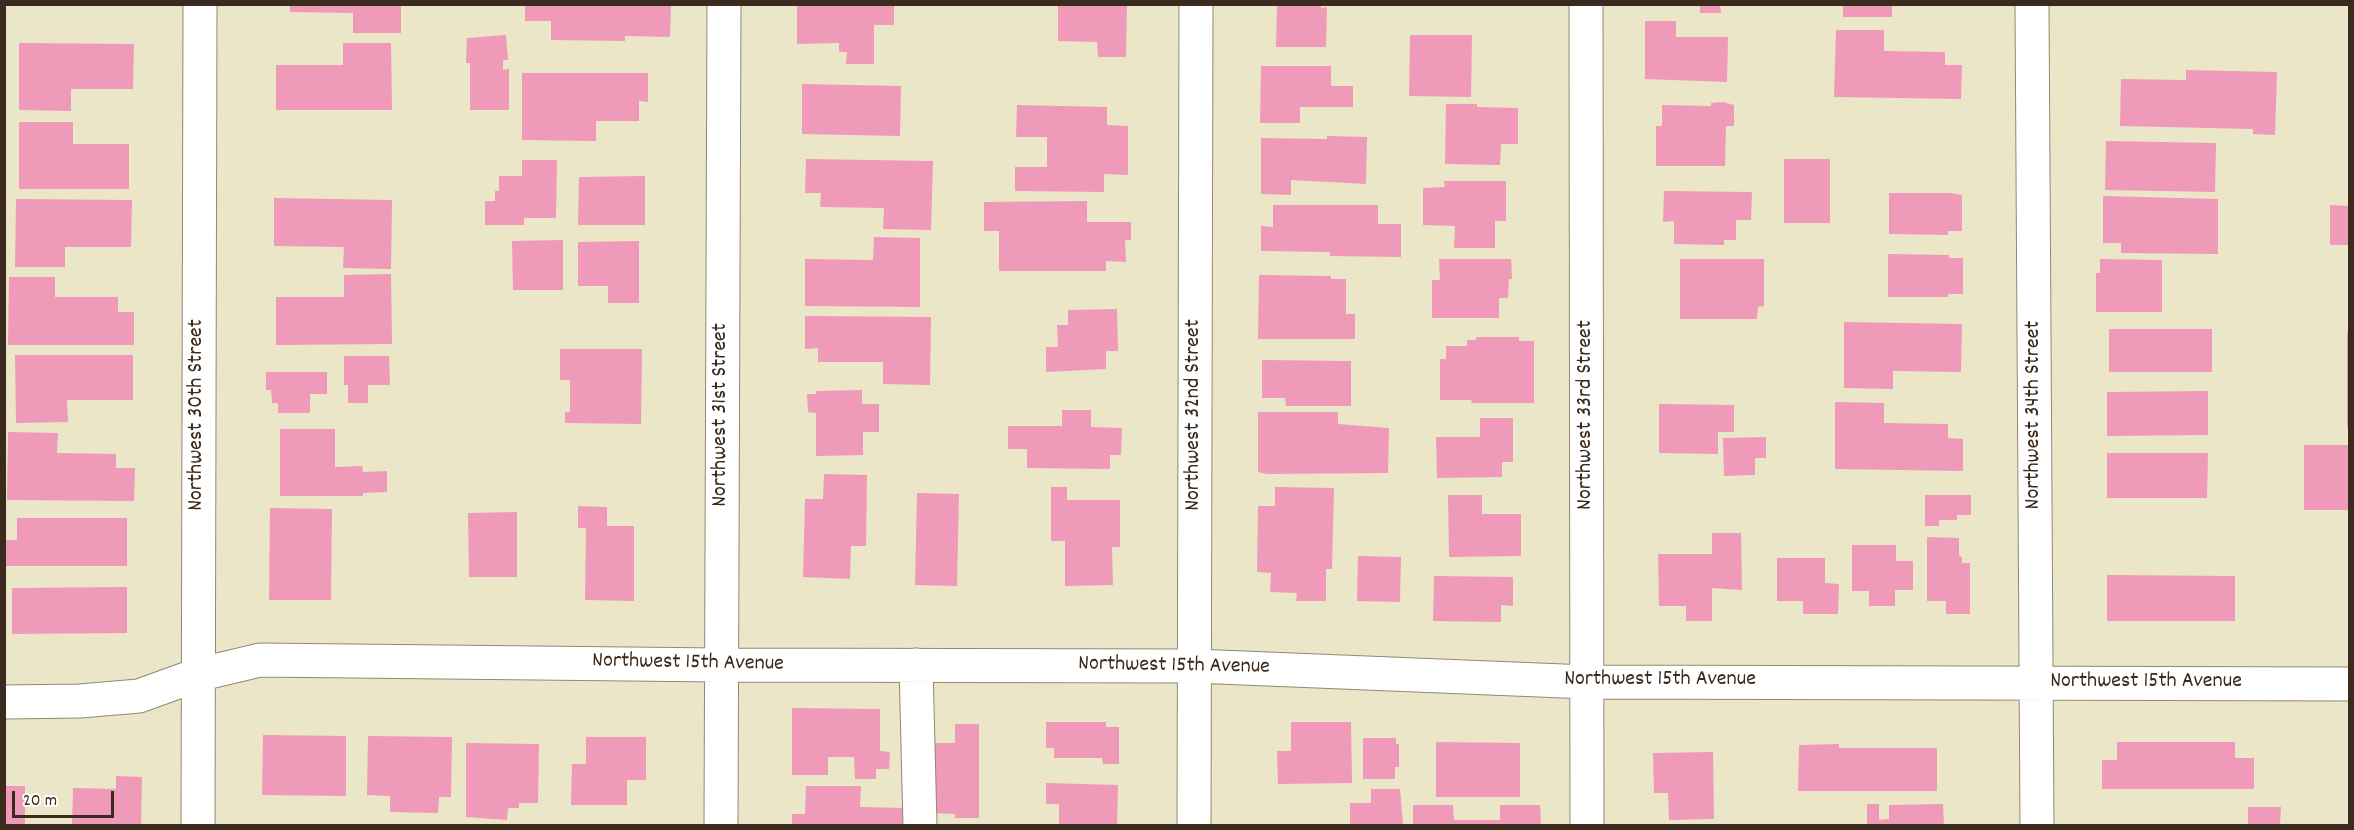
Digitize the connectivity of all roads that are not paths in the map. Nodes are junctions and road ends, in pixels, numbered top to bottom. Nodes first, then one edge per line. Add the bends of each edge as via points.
1 (200, 4) edge
2 (724, 4) edge
3 (1196, 4) edge
4 (1586, 4) edge
5 (2032, 4) edge
6 (720, 665) junction
7 (916, 665) junction
8 (1194, 666) junction
9 (197, 675) junction
10 (1588, 682) junction
11 (2037, 682) junction
12 (2349, 684) edge
13 (4, 702) edge
14 (198, 825) edge
15 (721, 825) edge
16 (920, 825) edge
17 (1194, 825) edge
18 (1587, 825) edge
19 (2037, 825) edge

1 - 9 street, Northwest 30th Street
2 - 6 street, Northwest 31st Street
3 - 8 street, Northwest 32nd Street
4 - 10 street, Northwest 33rd Street
5 - 11 street, Northwest 34th Street
6 - 7 street, Northwest 15th Avenue
6 - 9 street, Northwest 15th Avenue via 260,660
6 - 15 street, Northwest 31st Street
7 - 8 street, Northwest 15th Avenue
7 - 16 street
8 - 10 street, Northwest 15th Avenue
8 - 17 street, Northwest 32nd Street
9 - 13 street, Northwest 15th Avenue via 139,696
9 - 14 street, Northwest 30th Street
10 - 11 street, Northwest 15th Avenue
10 - 18 street, Northwest 33rd Street
11 - 12 street, Northwest 15th Avenue
11 - 19 street, Northwest 34th Street

